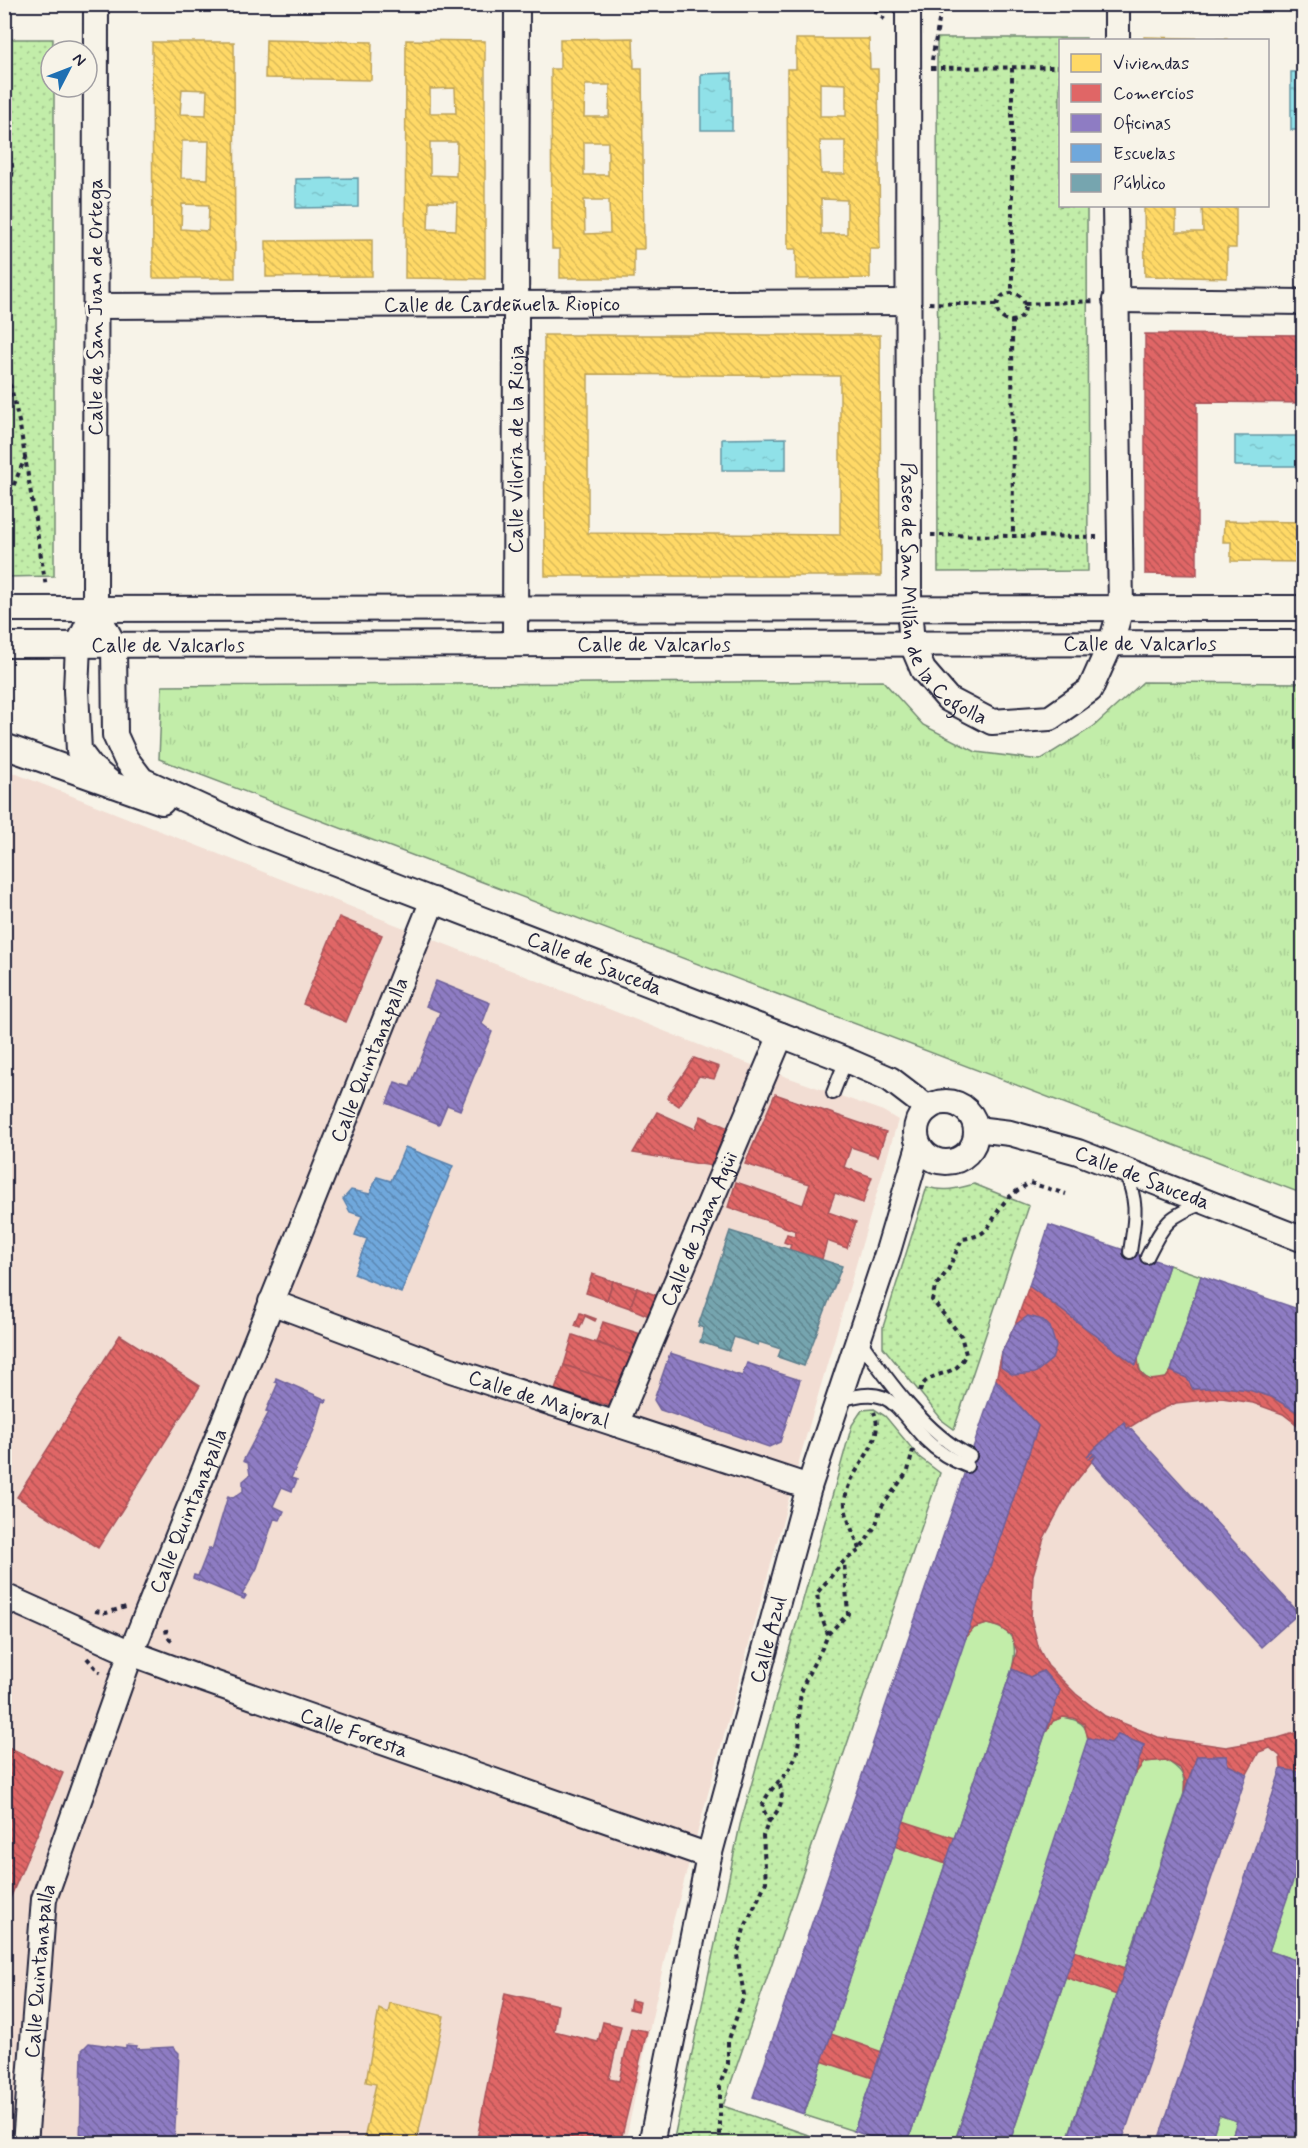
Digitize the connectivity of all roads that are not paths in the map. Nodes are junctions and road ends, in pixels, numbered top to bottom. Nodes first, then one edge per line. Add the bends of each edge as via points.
1 (96, 4) edge
2 (517, 4) edge
3 (908, 4) edge
4 (1117, 4) edge
5 (1117, 39) edge
6 (1115, 207) edge
7 (1115, 300) junction
8 (908, 302) junction
9 (1304, 302) edge
10 (516, 304) junction
11 (96, 306) junction
12 (909, 607) junction
13 (516, 608) junction
14 (1121, 608) junction
15 (1304, 608) edge
16 (4, 609) edge
17 (95, 609) junction
18 (515, 643) junction
19 (1111, 643) junction
20 (912, 644) junction
21 (1304, 644) edge
22 (4, 645) edge
23 (78, 645) junction
24 (114, 645) junction
25 (4, 746) edge
26 (113, 785) junction
27 (253, 831) junction
28 (433, 900) junction
29 (780, 1035) junction
30 (846, 1060) junction
31 (833, 1093) dead end
32 (928, 1108) junction
33 (976, 1129) junction
34 (919, 1146) junction
35 (1125, 1170) junction
36 (1206, 1202) junction
37 (1304, 1240) edge
38 (1130, 1252) dead end
39 (1147, 1257) dead end
40 (271, 1302) junction
41 (859, 1338) junction
42 (837, 1401) junction
43 (616, 1424) junction
44 (809, 1487) junction
45 (4, 1596) edge
46 (131, 1653) junction
47 (709, 1856) junction
48 (25, 2144) edge
49 (651, 2144) edge

1 - 11 street, Calle de San Juan de Ortega
2 - 10 street, Calle Viloria de la Rioja
3 - 8 street, Paseo de San Millán de la Cogolla
4 - 5 street
6 - 7 street, Paseo de San Millán de la Cogolla
7 - 9 street
7 - 14 street, Paseo de San Millán de la Cogolla
8 - 10 street, Calle de Cardeñuela Riopico
8 - 12 street, Paseo de San Millán de la Cogolla
10 - 11 street, Calle de Cardeñuela Riopico
10 - 13 street, Calle Viloria de la Rioja
11 - 17 street, Calle de San Juan de Ortega
12 - 13 street, Calle de Valcarlos
12 - 14 street, Calle de Valcarlos
12 - 20 street, Paseo de San Millán de la Cogolla
13 - 17 street, Calle de Valcarlos
13 - 18 street, Calle Viloria de la Rioja
14 - 15 street, Calle de Valcarlos
14 - 19 street, Paseo de San Millán de la Cogolla
16 - 17 street, Calle de Valcarlos
17 - 23 street, Calle de San Juan de Ortega
17 - 24 street, Calle de San Juan de Ortega
18 - 20 street, Calle de Valcarlos
18 - 24 street, Calle de Valcarlos
19 - 20 street, Calle de Valcarlos
19 - 20 street, Paseo de San Millán de la Cogolla via 1090,690 1050,718 992,722 948,699 923,670
19 - 21 street, Calle de Valcarlos
22 - 23 street, Calle de Valcarlos
23 - 24 street, Calle de Valcarlos
23 - 26 street, Calle de Sauceda via 79,751
24 - 27 street, Calle de Sauceda via 115,735 126,759 142,780
25 - 26 street, Calle de Sauceda
26 - 27 street, Calle de Sauceda
27 - 28 street, Calle de Sauceda
28 - 29 street, Calle de Sauceda
28 - 40 street, Calle Quintanapalla
29 - 30 street, Calle de Sauceda
29 - 43 street, Calle de Juan Agüi
30 - 31 lane
30 - 32 street, Calle de Sauceda via 890,1080
32 - 33 street via 938,1103 958,1105 967,1111
32 - 34 street via 919,1118
33 - 34 street via 973,1145 955,1161 931,1158
33 - 35 street, Calle de Sauceda via 1021,1136
34 - 41 street, Calle Azul
35 - 36 street, Calle de Sauceda
35 - 38 lane via 1135,1195 1136,1211
36 - 37 street, Calle de Sauceda
36 - 39 lane via 1177,1213 1161,1229
40 - 43 street, Calle de Majoral via 451,1370
40 - 46 street, Calle Quintanapalla
41 - 42 street, Calle Azul
41 - 42 lane via 882,1374 940,1439 969,1461 937,1450 897,1406 882,1396 860,1394
42 - 44 street, Calle Azul
43 - 44 street, Calle de Majoral
44 - 47 street, Calle Azul
45 - 46 street, Calle Foresta
46 - 47 street, Calle Foresta
46 - 48 street, Calle Quintanapalla via 44,1899
47 - 49 street, Calle Azul

